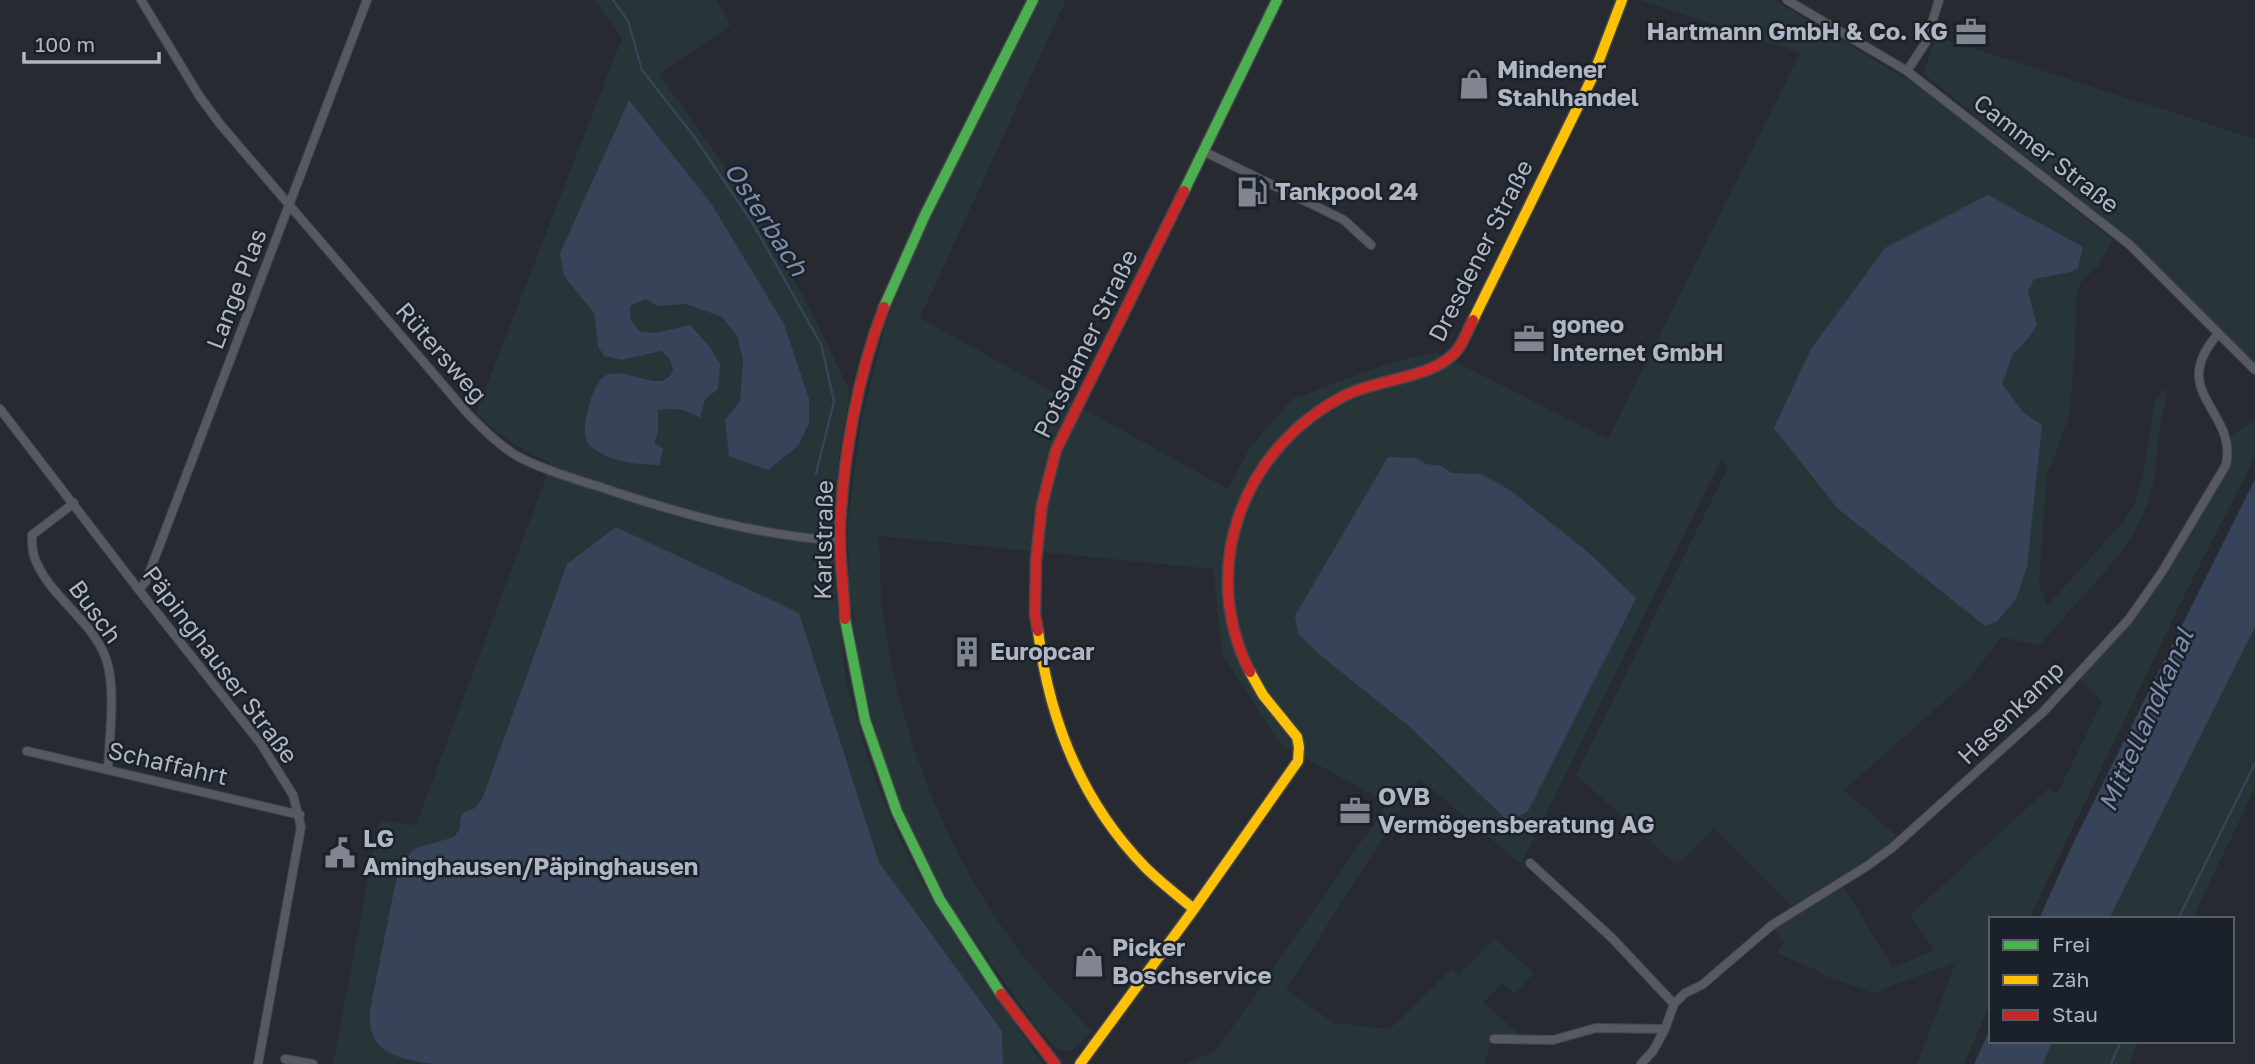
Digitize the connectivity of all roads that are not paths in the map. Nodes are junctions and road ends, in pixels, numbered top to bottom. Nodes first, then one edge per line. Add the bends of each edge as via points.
1 (141, 0) edge
2 (366, 0) edge
3 (1033, 0) edge
4 (1277, 0) edge
5 (1622, 0) edge
6 (1787, 0) edge
7 (1939, 0) edge
8 (1908, 71) junction
9 (1203, 151) junction
10 (289, 206) junction
11 (1371, 245) dead end
12 (2218, 334) junction
13 (2255, 370) edge
14 (0, 409) edge
15 (74, 503) junction
16 (841, 541) junction
17 (139, 590) junction
18 (27, 751) dead end
19 (108, 770) junction
20 (300, 816) junction
21 (1530, 863) dead end
22 (1194, 909) junction
23 (1674, 1004) junction
24 (1665, 1029) junction
25 (1494, 1040) dead end
26 (285, 1059) dead end
27 (258, 1064) edge
28 (313, 1064) edge
29 (1055, 1064) edge
30 (1080, 1064) edge
31 (1642, 1064) edge

1 - 10 street, Rütersweg via 200,97
2 - 10 street, Lange Plas
3 - 16 street, Karlstraße via 909,248 876,331 849,438
4 - 9 street, Potsdamer Straße
5 - 22 street, Dresdener Straße via 1593,76 1459,348 1441,365 1368,386 1314,413 1275,449 1244,498 1234,526 1227,580 1235,634 1255,682 1298,740 1298,761
6 - 8 street, Cammer Straße
7 - 8 street via 1926,42
8 - 12 street, Cammer Straße via 2130,245
9 - 11 street via 1344,220
9 - 22 street, Potsdamer Straße via 1057,447 1038,527 1033,589 1046,683 1078,772 1126,846
10 - 16 street, Rütersweg via 468,414 517,456 726,525
10 - 17 street, Lange Plas
12 - 13 street, Cammer Straße
12 - 23 street, Hasenkamp via 2204,352 2198,372 2227,444 2226,465 2129,620 2043,712 1893,847 1794,909
14 - 15 street, Päpinghauser Straße
15 - 17 street, Päpinghauser Straße
15 - 19 street, Busch via 32,535 33,555 43,575 99,643 107,661 111,683
16 - 29 street, Karlstraße via 849,654 874,756 897,814 920,865 976,960
17 - 20 street, Päpinghauser Straße via 261,744 293,794
18 - 19 street, Schaffahrt
19 - 20 street, Schaffahrt
20 - 27 street, Päpinghauser Straße
21 - 23 street via 1612,938
22 - 30 street
23 - 24 street
24 - 25 street via 1596,1028 1553,1040
24 - 31 street
26 - 28 street

